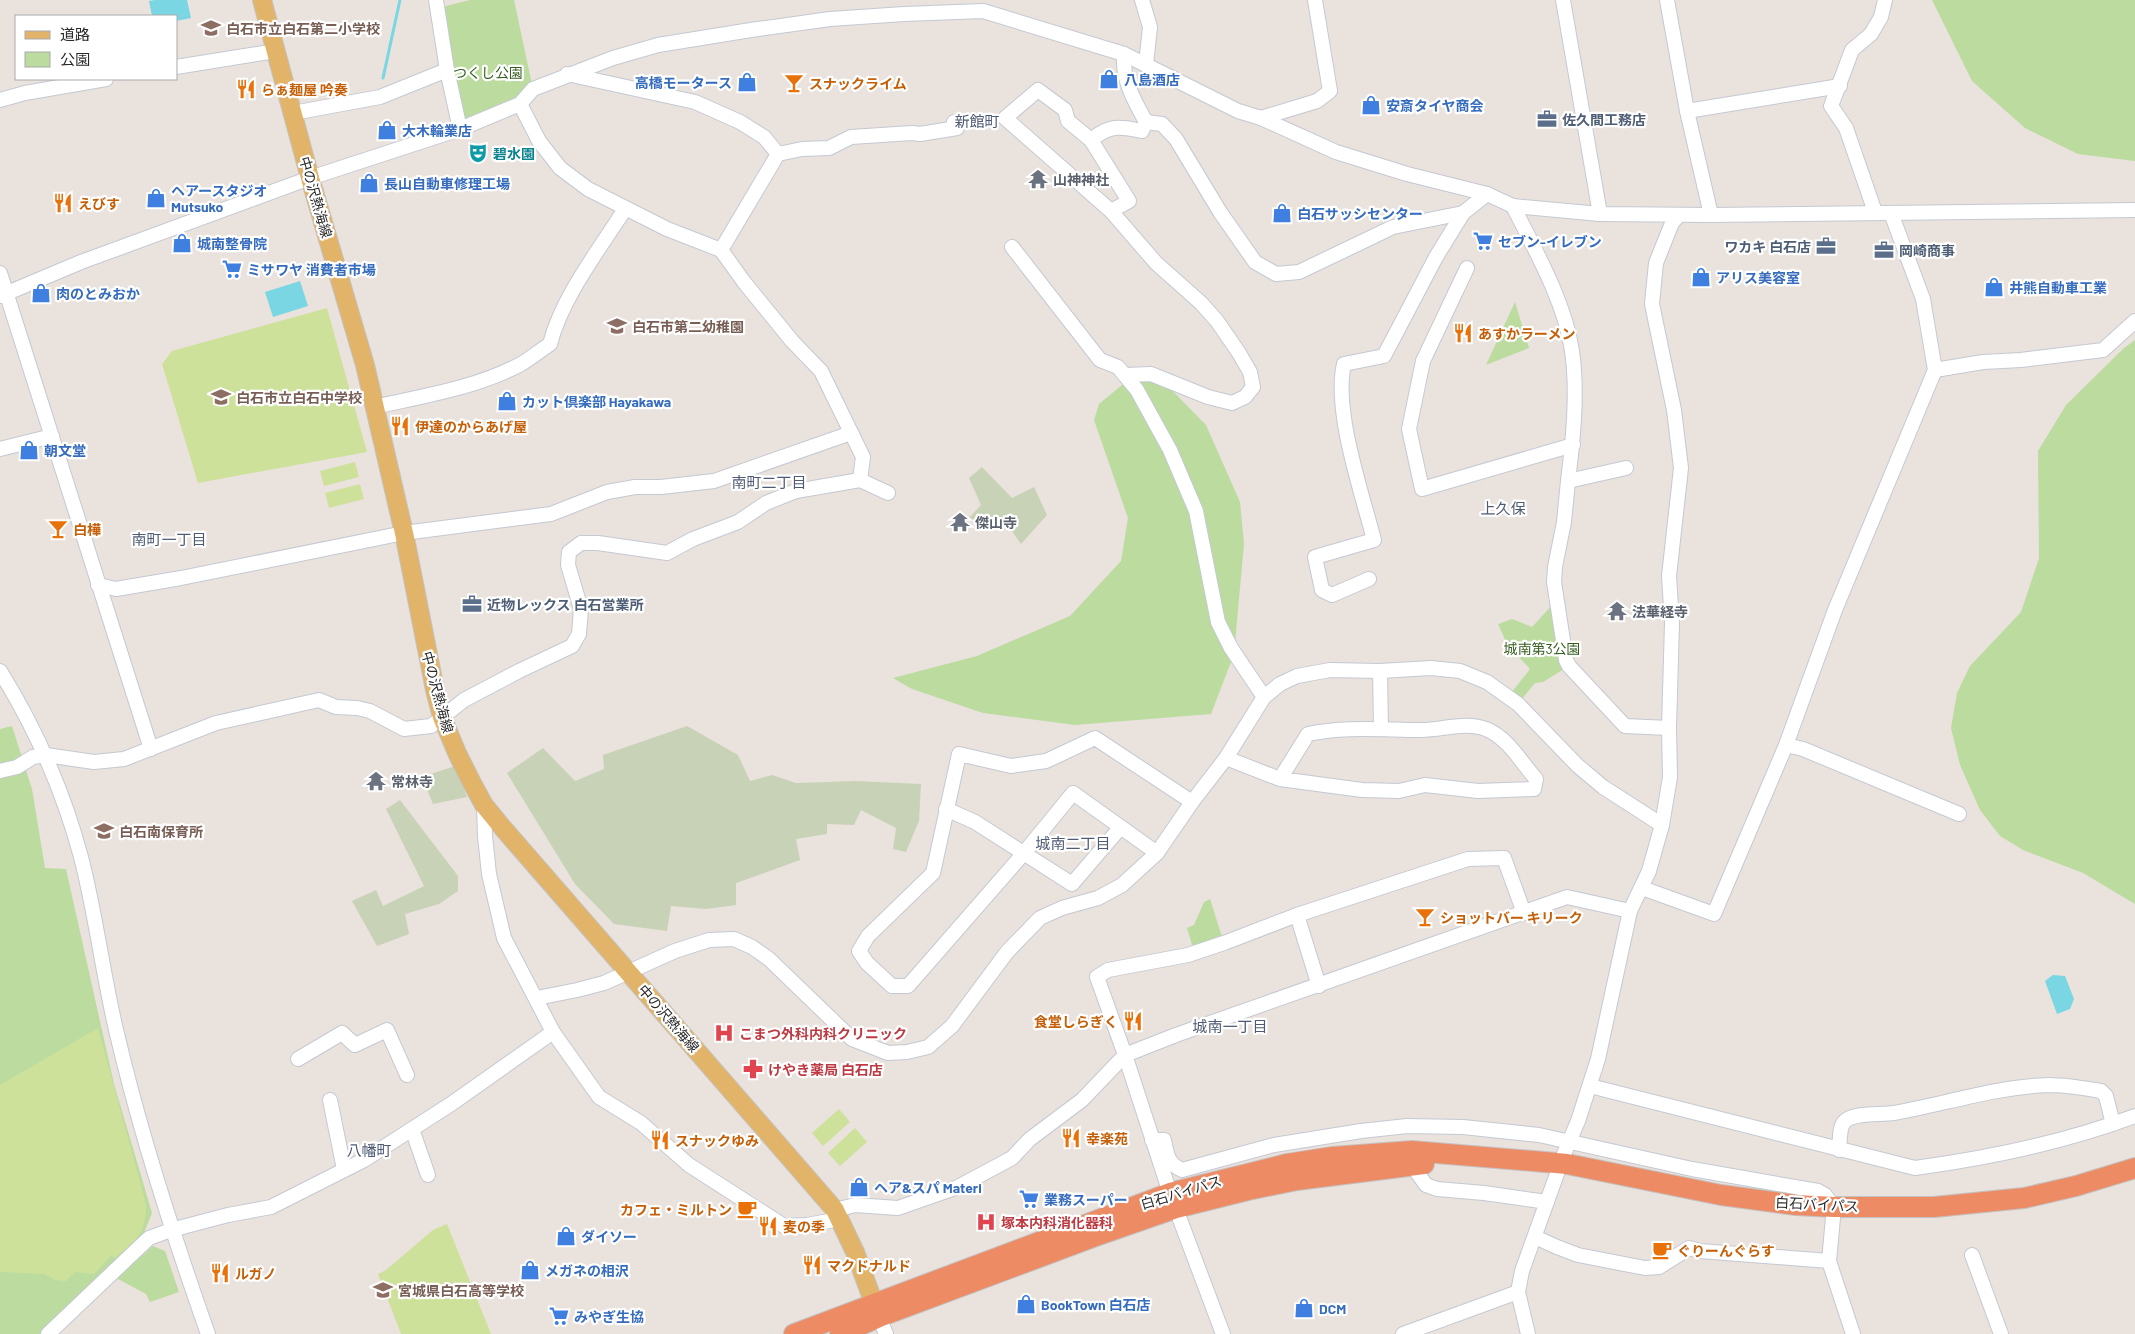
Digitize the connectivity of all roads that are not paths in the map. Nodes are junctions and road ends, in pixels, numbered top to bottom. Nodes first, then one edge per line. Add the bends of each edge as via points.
1 (436, 0) edge
2 (1142, 0) edge
3 (1315, 0) edge
4 (1563, 0) edge
5 (1667, 0) edge
6 (1885, 0) edge
7 (261, 4) edge
8 (276, 51) junction
9 (1124, 54) junction
10 (1146, 64) junction
11 (178, 67) edge
12 (447, 70) junction
13 (567, 74) junction
14 (100, 80) edge
15 (1840, 86) junction
16 (0, 100) edge
17 (520, 104) junction
18 (1688, 111) junction
19 (293, 113) junction
20 (1261, 118) junction
21 (954, 122) dead end
22 (1146, 122) junction
23 (460, 130) junction
24 (1091, 140) junction
25 (778, 154) junction
26 (310, 178) junction
27 (1487, 194) junction
28 (1513, 206) junction
29 (625, 209) junction
30 (2135, 210) edge
31 (1111, 212) junction
32 (1875, 212) junction
33 (1463, 213) junction
34 (1891, 213) junction
35 (1600, 214) junction
36 (1679, 215) junction
37 (1711, 215) junction
38 (1012, 247) dead end
39 (721, 250) junction
40 (1467, 268) dead end
41 (0, 273) edge
42 (3, 295) edge
43 (2135, 321) edge
44 (1935, 370) junction
45 (1125, 375) junction
46 (374, 407) junction
47 (851, 433) junction
48 (52, 436) junction
49 (1572, 445) junction
50 (0, 449) edge
51 (1626, 468) dead end
52 (860, 480) junction
53 (1568, 481) junction
54 (888, 493) dead end
55 (404, 533) junction
56 (1369, 579) dead end
57 (98, 585) junction
58 (0, 671) edge
59 (1380, 671) junction
60 (1264, 697) junction
61 (442, 717) junction
62 (1669, 728) junction
63 (1381, 729) junction
64 (1786, 745) junction
65 (151, 749) junction
66 (46, 755) junction
67 (1226, 758) junction
68 (0, 771) edge
69 (1280, 779) junction
70 (1192, 802) junction
71 (484, 805) junction
72 (946, 810) junction
73 (1958, 814) dead end
74 (1662, 825) junction
75 (1120, 828) junction
76 (1024, 853) junction
77 (1157, 853) junction
78 (1642, 888) junction
79 (1630, 911) junction
80 (1524, 913) junction
81 (1298, 915) junction
82 (629, 972) junction
83 (1319, 986) junction
84 (537, 998) junction
85 (553, 1032) junction
86 (1125, 1055) junction
87 (298, 1060) dead end
88 (407, 1075) dead end
89 (1590, 1086) junction
90 (330, 1100) dead end
91 (2135, 1116) edge
92 (2113, 1124) junction
93 (412, 1129) junction
94 (1152, 1140) junction
95 (1568, 1140) junction
96 (1839, 1150) junction
97 (1564, 1154) dead end
98 (1498, 1159) junction
99 (1411, 1164) junction
100 (2135, 1168) edge
101 (344, 1169) junction
102 (1558, 1171) dead end
103 (428, 1176) dead end
104 (1173, 1201) junction
105 (1546, 1202) junction
106 (1834, 1207) junction
107 (838, 1214) junction
108 (171, 1230) junction
109 (1535, 1237) junction
110 (1972, 1255) dead end
111 (1829, 1261) junction
112 (1518, 1292) junction
113 (880, 1318) edge
114 (48, 1334) edge
115 (208, 1334) edge
116 (794, 1334) edge
117 (840, 1334) edge
118 (1223, 1334) edge
119 (1403, 1334) edge
120 (1528, 1334) edge
121 (1853, 1334) edge
122 (2001, 1334) edge

1 - 12 street
2 - 10 street via 1150,27
3 - 20 street via 1330,91 1317,101
4 - 35 street
5 - 18 street
6 - 15 street via 1881,17 1871,34 1852,50
7 - 8 main road, 中の沢熱海線
8 - 11 street
8 - 19 main road, 中の沢熱海線
9 - 10 street
9 - 13 street via 983,11 830,19 658,45
9 - 22 street via 1123,68 1129,89
10 - 20 street via 1238,111
12 - 19 street via 380,97
12 - 23 street
13 - 17 street via 533,89
13 - 25 street via 695,102 740,122 764,137
14 - 16 street
15 - 18 street
15 - 32 street via 1831,106 1846,128
17 - 23 street
17 - 29 street via 539,141 560,168 588,189
18 - 37 street
19 - 26 main road, 中の沢熱海線
20 - 27 street via 1336,152
21 - 25 street via 957,128 920,134 851,137 829,148
22 - 24 street via 1142,131 1122,127 1103,130
22 - 33 street via 1162,124 1176,140 1236,237 1255,262 1276,274 1299,272 1392,227
23 - 26 street
24 - 31 street via 1129,201
24 - 31 street via 1068,121 1065,110 1038,90 1005,118
25 - 39 street
26 - 42 street via 81,262
26 - 46 main road, 中の沢熱海線 via 365,365
27 - 28 street
27 - 33 street
28 - 35 street
28 - 49 street via 1554,291 1572,351
29 - 39 street
29 - 46 street via 566,302 550,344 522,363 489,377 443,392
30 - 34 street
31 - 45 street via 1156,263 1217,321 1250,372 1253,387 1245,397 1232,403 1151,374
32 - 34 street
32 - 37 street
33 - 56 street via 1384,356 1344,364 1340,379 1346,430 1374,540 1315,557 1322,590 1332,595
34 - 44 street via 1923,299
35 - 36 street
36 - 37 street
36 - 62 street via 1672,223 1656,264 1652,304 1674,410 1681,468 1669,576 1672,623
38 - 45 street via 1100,360 1118,367
39 - 47 street via 786,334 821,370
40 - 49 street via 1423,361 1409,429 1422,489
41 - 42 street
42 - 48 street
43 - 44 street via 2103,350
44 - 64 street via 1836,610
45 - 60 street via 1153,417 1196,511 1218,622 1231,648
46 - 55 main road, 中の沢熱海線
47 - 52 street via 863,456
47 - 55 street via 714,481 661,488 635,487 607,492 551,514
48 - 50 street
48 - 57 street
49 - 53 street
51 - 53 street
52 - 54 street
52 - 61 street via 796,491 766,503 738,522 667,553 581,543 569,552 568,565 581,609 579,634 572,646 477,693
53 - 62 street via 1554,582 1568,666 1625,726
55 - 57 street via 181,578 116,589
55 - 61 main road, 中の沢熱海線
57 - 65 street
58 - 66 street
59 - 60 street via 1330,670 1297,676
59 - 63 street
59 - 74 street via 1460,670 1487,682 1518,704 1603,787
60 - 67 street
61 - 65 street via 431,726 404,729 370,711 336,707 319,700 216,723
61 - 71 main road, 中の沢熱海線 via 456,754
62 - 74 street via 1670,777
63 - 69 street via 1328,730 1308,734
63 - 69 street via 1484,728 1503,738 1536,779 1534,789 1478,791 1425,785 1399,791 1372,790
64 - 73 street via 1803,749
64 - 78 street via 1714,914
65 - 66 street via 124,759 94,762
66 - 68 street
66 - 108 street via 82,859 129,1087
67 - 69 street
67 - 70 street
70 - 72 street via 1095,738 1046,761 1011,766 959,754
70 - 77 street
71 - 82 main road, 中の沢熱海線
71 - 84 street via 489,874 504,938
72 - 76 street via 975,822
72 - 76 street via 933,873 868,936 859,950 867,963 892,986 908,986
74 - 78 street
75 - 76 street via 1072,884
75 - 76 street via 1073,793
75 - 77 street
77 - 82 street via 1122,886 1040,918 1007,952 952,1026 928,1047 908,1052 888,1053 852,1039 769,959 734,940 710,940 675,951
78 - 79 street
79 - 80 street via 1567,897
79 - 89 street
80 - 81 street via 1504,858 1468,858
80 - 83 street
81 - 83 street
81 - 86 street via 1197,952 1108,970 1097,977
82 - 84 street via 577,990
82 - 107 main road, 中の沢熱海線
83 - 86 street
84 - 85 street
85 - 93 street
85 - 107 street via 599,1097 641,1123 689,1165 784,1226 807,1225
86 - 94 street
86 - 107 street via 1082,1100 1030,1139 1012,1158 958,1186 898,1208 855,1205
87 - 88 street via 342,1033 355,1045 387,1030
89 - 95 street
89 - 96 street
90 - 101 street
91 - 92 street
92 - 96 street via 2066,1139 1915,1168
92 - 96 street via 2106,1096 2101,1091 2049,1085 2004,1089 1892,1113 1852,1117 1844,1121
93 - 101 street
93 - 103 street
94 - 95 street via 1164,1140 1169,1162 1182,1170 1274,1145 1407,1126 1463,1128
94 - 104 street
95 - 97 street
95 - 106 street via 1692,1169 1811,1189 1825,1195
98 - 99 highway, 白石バイパス
98 - 104 highway, 白石バイパス via 1412,1151 1332,1157 1287,1164
98 - 106 highway, 白石バイパス via 1567,1164 1721,1195
99 - 104 highway, 白石バイパス
99 - 105 street via 1426,1185 1438,1189 1484,1192
100 - 106 highway, 白石バイパス via 2024,1198 1934,1207
101 - 108 street via 271,1207
102 - 105 street
104 - 113 highway, 白石バイパス via 1096,1236
104 - 118 street
105 - 109 street
106 - 111 street
107 - 113 main road, 中の沢熱海線
108 - 114 street via 149,1238
108 - 115 street
109 - 111 street via 1578,1255 1645,1268 1658,1267 1689,1248
109 - 112 street
110 - 122 street
111 - 121 street
112 - 119 street
112 - 120 street
113 - 116 highway, 白石バイパス
113 - 117 highway, 白石バイパス

